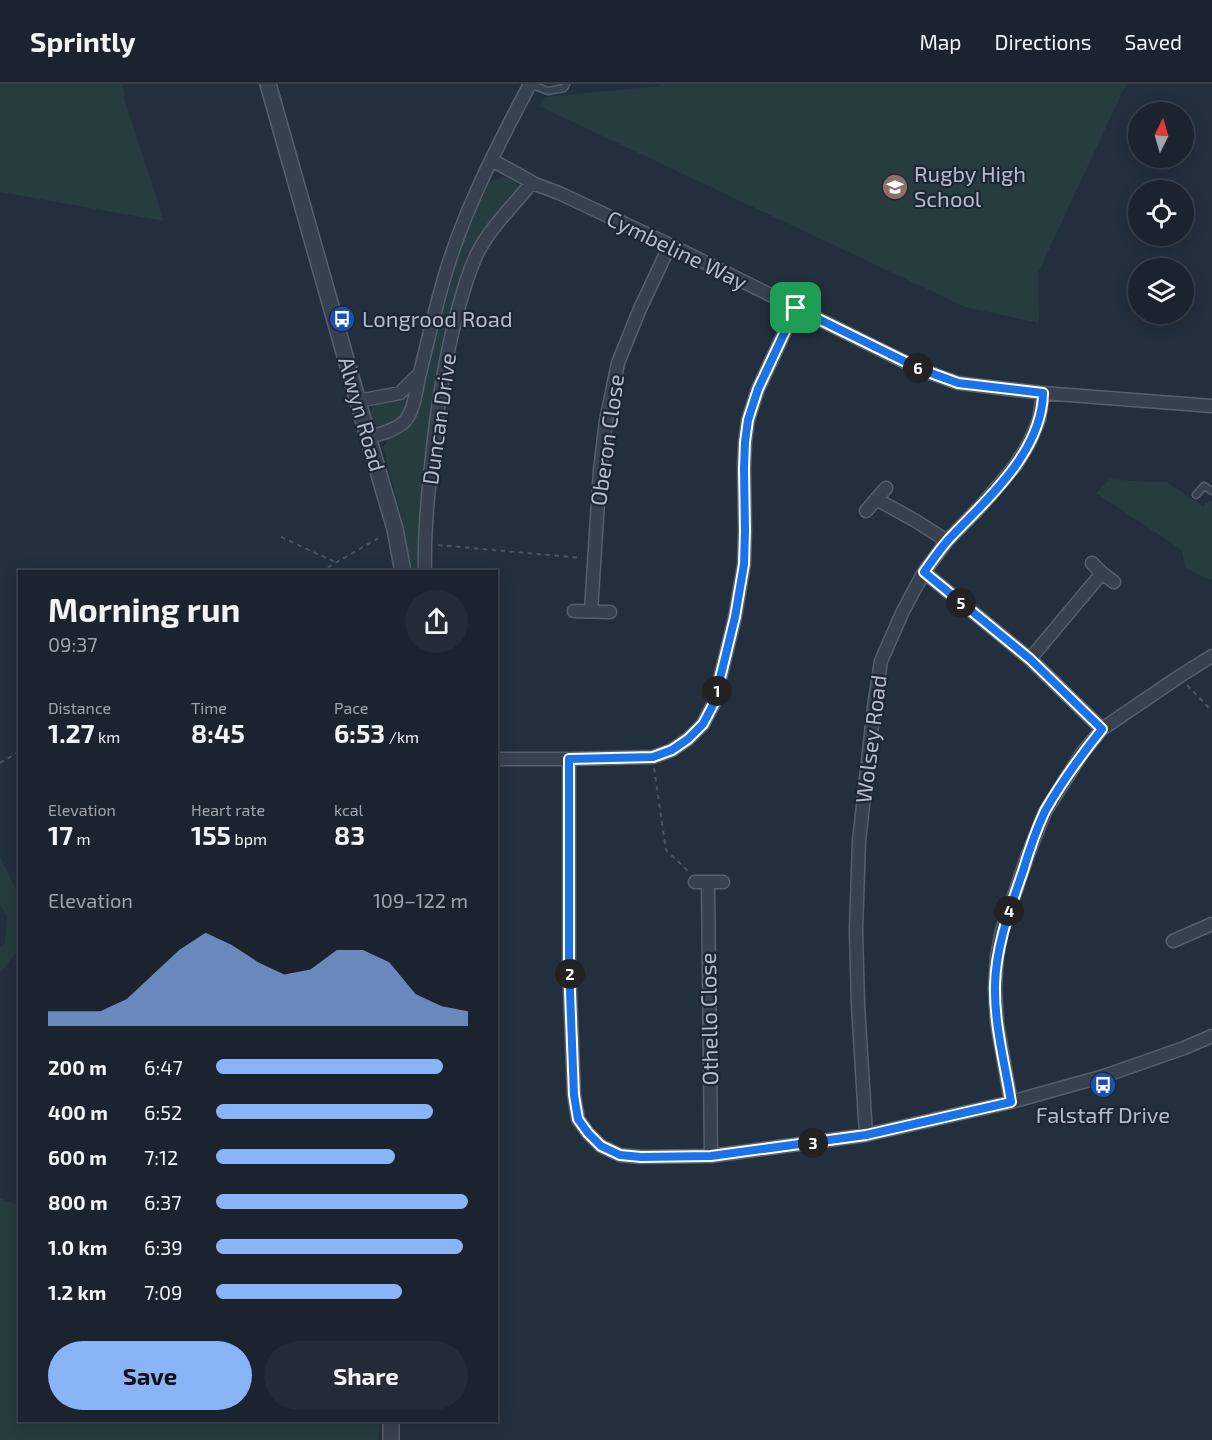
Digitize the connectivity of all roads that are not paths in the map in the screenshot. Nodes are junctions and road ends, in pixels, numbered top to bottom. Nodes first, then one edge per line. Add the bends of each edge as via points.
1 (268, 84) edge
2 (530, 84) edge
3 (566, 84) edge
4 (492, 160) junction
5 (535, 184) junction
6 (670, 245) junction
7 (796, 308) junction
8 (420, 374) junction
9 (1043, 393) junction
10 (358, 401) junction
11 (1212, 406) edge
12 (368, 437) junction
13 (886, 488) dead end
14 (1212, 491) edge
15 (1196, 495) dead end
16 (876, 499) junction
17 (866, 511) dead end
18 (947, 541) junction
19 (1092, 563) dead end
20 (403, 570) edge
21 (425, 570) edge
22 (924, 572) junction
23 (1102, 573) junction
24 (1114, 582) dead end
25 (573, 611) dead end
26 (591, 611) junction
27 (610, 612) dead end
28 (1212, 656) edge
29 (1030, 659) junction
30 (1102, 729) junction
31 (498, 759) edge
32 (569, 759) junction
33 (723, 882) dead end
34 (1212, 924) edge
35 (1173, 941) dead end
36 (1212, 1036) edge
37 (1011, 1102) junction
38 (866, 1135) junction
39 (711, 1156) junction
40 (391, 1422) edge
41 (391, 1440) edge

1 - 10 street, Alwyn Road
2 - 3 lane via 548,91 564,88
2 - 4 street
4 - 5 street, Cymbeline Way
4 - 8 street via 446,272
5 - 6 street, Cymbeline Way
5 - 21 street, Duncan Drive via 529,186 493,229 464,286 441,384 424,545
6 - 7 street, Cymbeline Way
6 - 26 street, Oberon Close via 618,363 600,470
7 - 9 street, Cymbeline Way via 920,369 958,383
7 - 32 street via 758,389 748,420 744,564 714,703 703,724 672,750 653,757
8 - 10 street via 400,393
8 - 12 street via 405,422
9 - 11 street, Cymbeline Way
9 - 18 street, Wolsey Road via 1039,420 1015,466
10 - 12 street, Alwyn Road
12 - 20 street, Alwyn Road
13 - 16 street
14 - 15 lane via 1204,486
16 - 17 street
16 - 18 street
18 - 22 street, Wolsey Road
19 - 23 street
22 - 29 street
22 - 38 street, Wolsey Road via 881,661 859,842 856,931
23 - 24 street
23 - 29 street
25 - 26 street
26 - 27 street
28 - 30 street
29 - 30 street
30 - 37 street via 1045,812 1002,931 995,988
31 - 32 street
32 - 39 street via 569,966 578,1119 601,1146 620,1155
33 - 39 street, Othello Close via 701,882
34 - 35 street
36 - 37 street via 1104,1076
37 - 38 street
38 - 39 street
40 - 41 street

